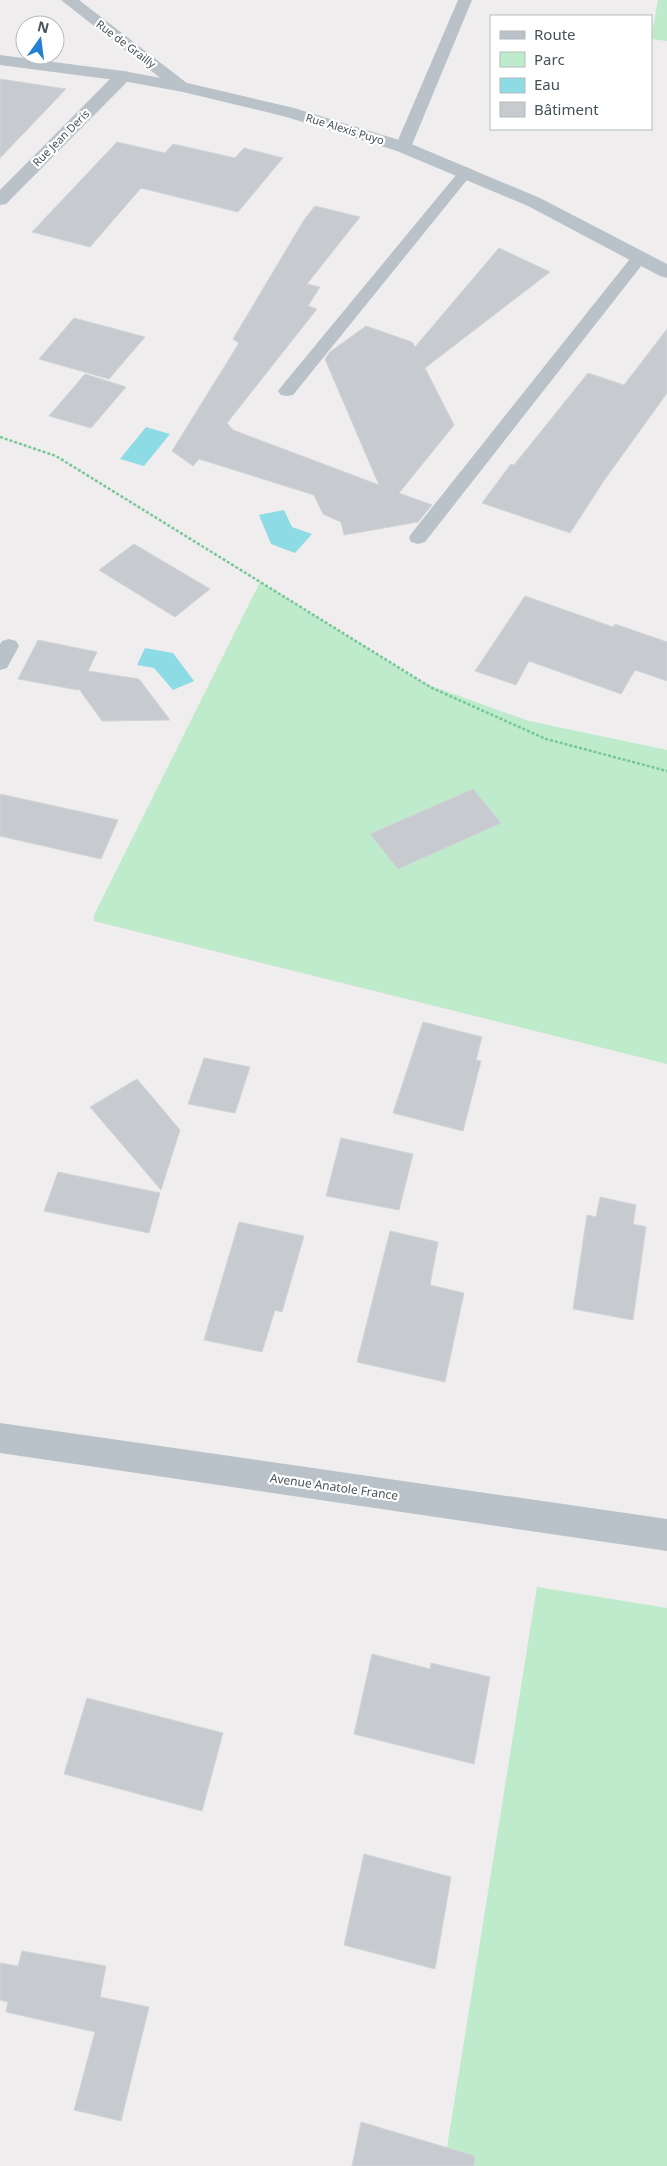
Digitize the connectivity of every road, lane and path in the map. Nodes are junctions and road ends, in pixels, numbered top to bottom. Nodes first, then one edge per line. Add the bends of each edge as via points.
1 (68, 0) edge
2 (465, 0) edge
3 (0, 60) edge
4 (122, 76) junction
5 (183, 87) junction
6 (403, 146) junction
7 (466, 172) junction
8 (0, 200) edge
9 (639, 258) junction
10 (667, 272) edge
11 (287, 391) dead end
12 (0, 436) edge
13 (418, 538) dead end
14 (667, 771) edge
15 (0, 1438) edge
16 (667, 1535) edge

1 - 5 street, Rue de Grailly
2 - 6 lane
3 - 4 street, Rue Alexis Puyo
4 - 5 street, Rue Alexis Puyo
4 - 8 street, Rue Jean Deris
5 - 6 street, Rue Alexis Puyo via 288,112
6 - 7 street, Rue Alexis Puyo
7 - 9 street, Rue Alexis Puyo via 534,202
7 - 11 lane
9 - 10 street, Rue Alexis Puyo
9 - 13 lane
12 - 14 path via 56,456 432,688 546,739
15 - 16 street, Avenue Anatole France

